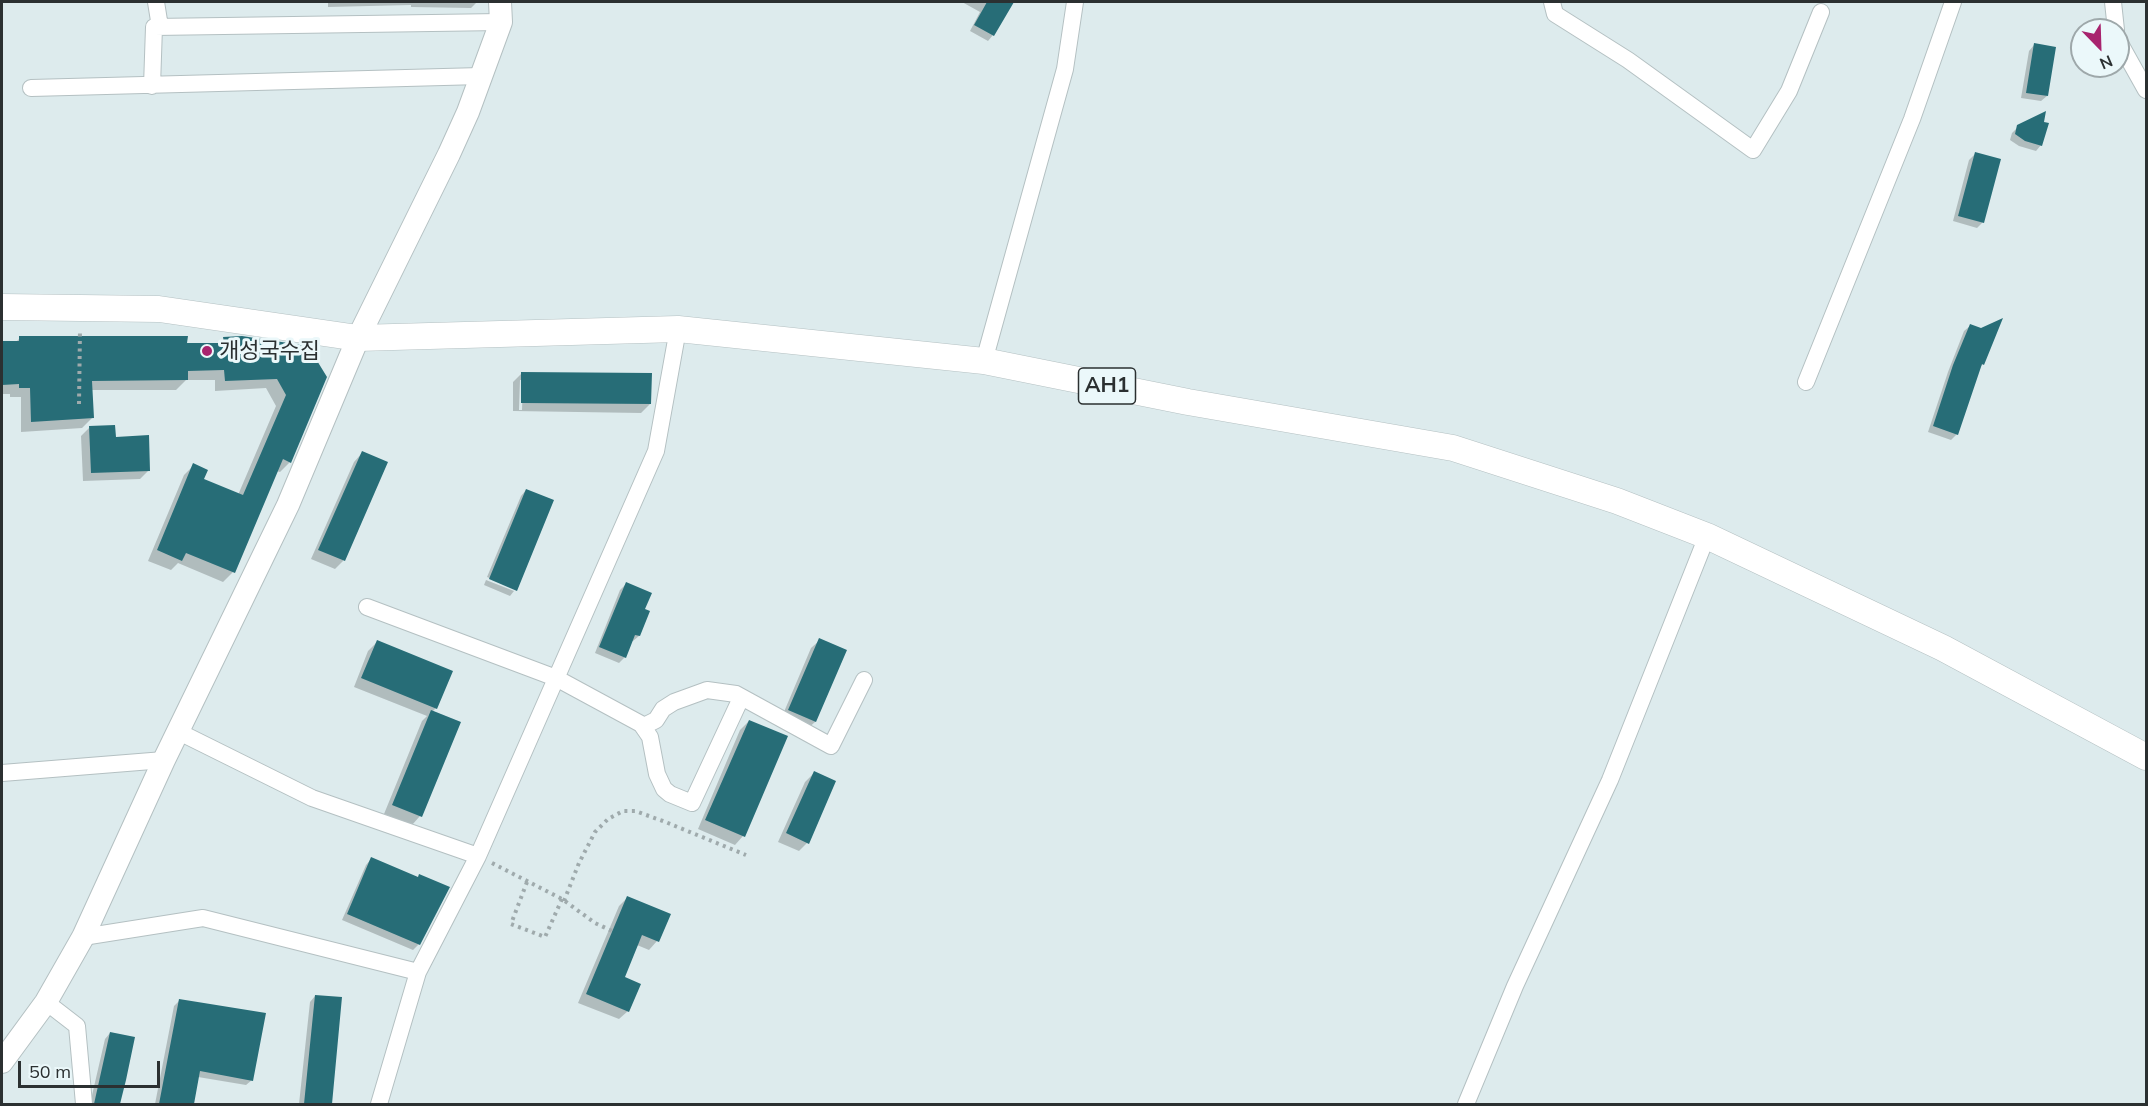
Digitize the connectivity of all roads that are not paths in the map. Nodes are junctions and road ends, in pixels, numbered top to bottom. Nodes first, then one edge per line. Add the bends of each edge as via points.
1 (156, 2) edge
2 (1075, 2) edge
3 (1552, 2) edge
4 (1953, 2) edge
5 (2113, 2) edge
6 (500, 12) edge
7 (1821, 12) dead end
8 (2115, 18) edge
9 (160, 27) junction
10 (2130, 61) edge
11 (481, 76) junction
12 (152, 86) junction
13 (32, 88) dead end
14 (2146, 90) edge
15 (2, 307) edge
16 (678, 329) junction
17 (358, 338) junction
18 (984, 361) junction
19 (1806, 382) dead end
20 (1707, 537) junction
21 (368, 607) dead end
22 (556, 678) junction
23 (864, 680) dead end
24 (741, 698) junction
25 (641, 724) junction
26 (179, 732) junction
27 (2146, 757) edge
28 (164, 760) junction
29 (2, 773) edge
30 (478, 856) junction
31 (83, 937) junction
32 (418, 972) junction
33 (46, 1002) junction
34 (2, 1062) edge
35 (84, 1104) edge
36 (379, 1104) edge
37 (1466, 1104) edge

1 - 9 street
2 - 18 street via 1065,69
3 - 7 street via 1555,14 1628,60 1753,150 1789,91
4 - 19 street via 1912,119
5 - 8 street
6 - 9 street
6 - 11 street
9 - 12 street via 154,27
10 - 14 street
11 - 12 street
11 - 17 street via 450,154
12 - 13 street
15 - 17 main road, AH1 via 159,309
16 - 17 main road, AH1
16 - 18 main road, AH1
16 - 22 street via 656,451
17 - 26 street via 288,505
18 - 20 main road, AH1 via 1188,402 1453,448 1617,501
20 - 27 main road, AH1 via 1943,648
20 - 37 street via 1610,780 1515,986
21 - 22 street
22 - 25 street
22 - 30 street
23 - 24 street via 831,746
24 - 25 street via 706,690 674,702 656,720
24 - 25 street via 692,802 664,789 655,769 650,737
26 - 28 street
26 - 30 street via 312,798
28 - 29 street
28 - 31 street
30 - 32 street
31 - 32 street via 203,918
31 - 33 street
32 - 36 street
33 - 34 street
33 - 35 street via 77,1026

